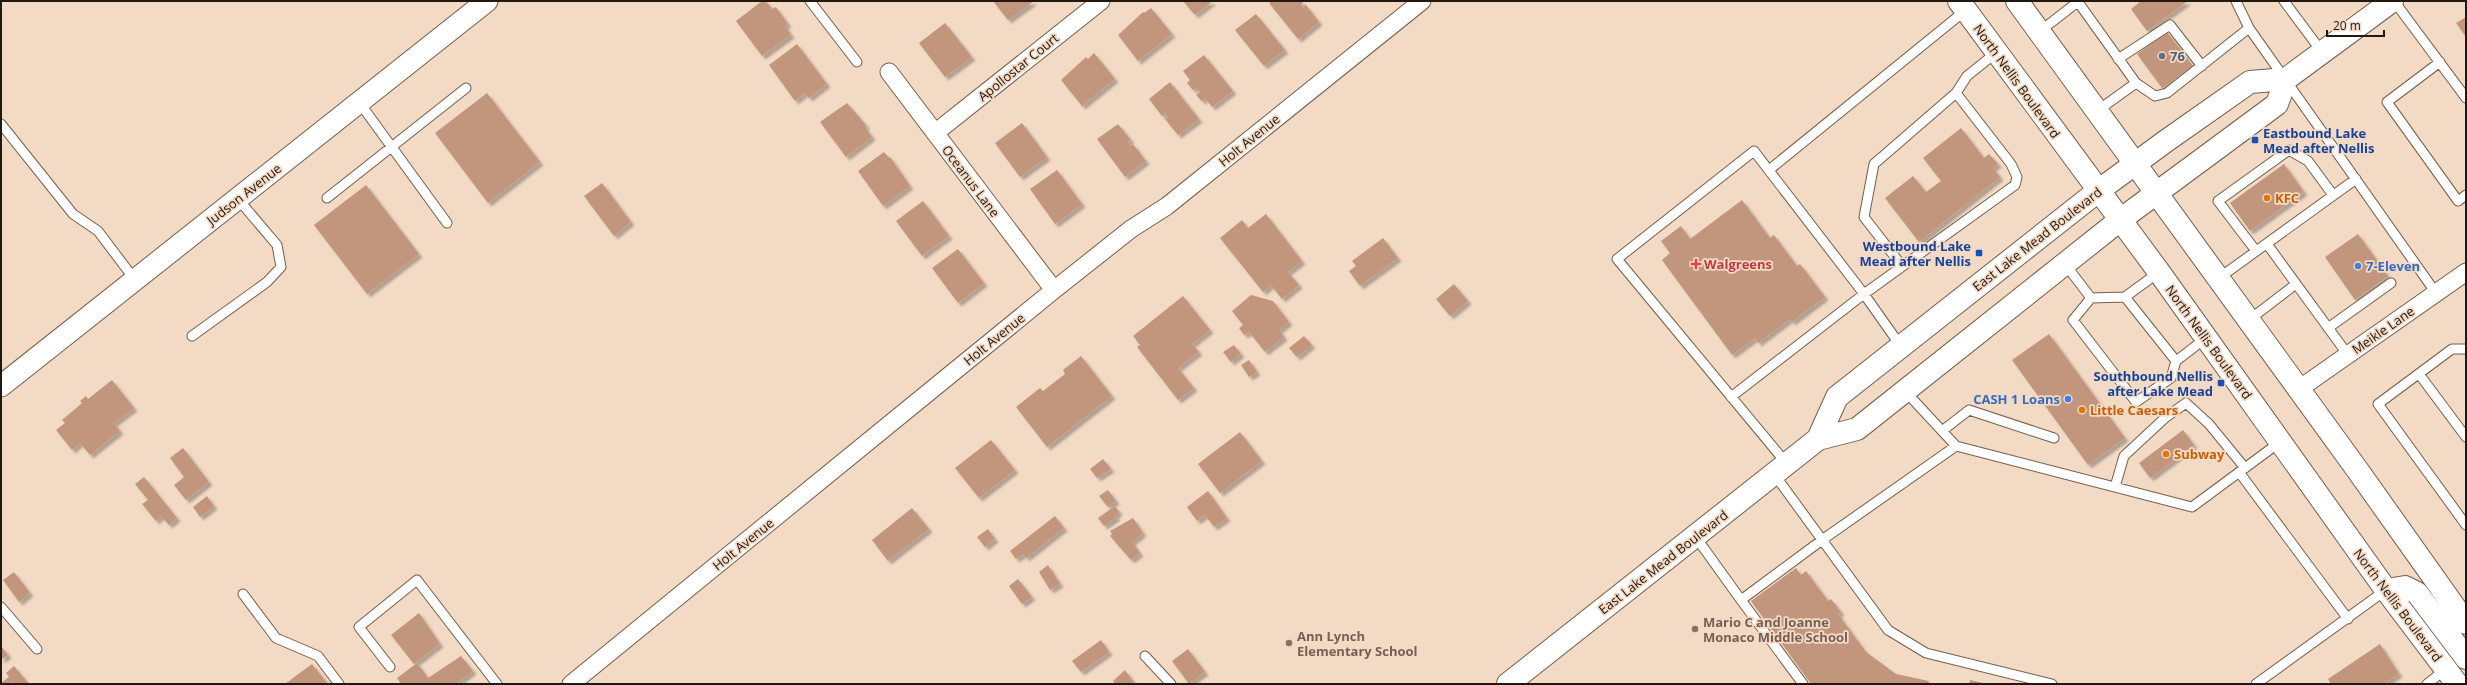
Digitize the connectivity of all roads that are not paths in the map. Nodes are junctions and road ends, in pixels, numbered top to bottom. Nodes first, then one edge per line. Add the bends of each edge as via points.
1 (487, 1) edge
2 (810, 1) edge
3 (1101, 1) edge
4 (1422, 1) edge
5 (2017, 1) edge
6 (2236, 1) edge
7 (2284, 1) edge
8 (2393, 1) edge
9 (2079, 2) edge
10 (1963, 6) edge
11 (2249, 28) junction
12 (2040, 32) junction
13 (1997, 52) junction
14 (2322, 52) junction
15 (2118, 60) junction
16 (857, 62) dead end
17 (2440, 62) junction
18 (2202, 66) junction
19 (889, 72) dead end
20 (2286, 78) junction
21 (2136, 83) junction
22 (466, 88) dead end
23 (1956, 93) junction
24 (2466, 98) edge
25 (359, 102) junction
26 (2097, 110) junction
27 (1, 124) edge
28 (935, 133) junction
29 (392, 146) junction
30 (2136, 163) junction
31 (1769, 170) junction
32 (2356, 179) junction
33 (2098, 191) junction
34 (2157, 192) junction
35 (2333, 195) junction
36 (2466, 195) edge
37 (238, 198) junction
38 (327, 198) dead end
39 (2120, 220) junction
40 (447, 224) dead end
41 (2267, 244) junction
42 (2256, 251) junction
43 (2065, 264) junction
44 (1902, 266) junction
45 (2159, 272) junction
46 (2466, 272) edge
47 (2219, 278) junction
48 (135, 280) junction
49 (2391, 283) dead end
50 (2296, 284) junction
51 (1054, 290) junction
52 (2436, 293) junction
53 (1864, 294) junction
54 (2126, 297) junction
55 (2090, 298) junction
56 (2249, 320) junction
57 (2328, 328) junction
58 (192, 336) dead end
59 (2206, 338) junction
60 (1900, 345) junction
61 (2466, 349) edge
62 (2348, 355) junction
63 (2176, 361) junction
64 (2419, 374) junction
65 (1, 386) edge
66 (2299, 389) junction
67 (1905, 391) junction
68 (1731, 397) junction
69 (1942, 431) junction
70 (2054, 438) dead end
71 (2466, 438) edge
72 (1818, 439) junction
73 (2280, 442) junction
74 (1956, 446) junction
75 (1780, 469) junction
76 (2242, 470) junction
77 (2115, 487) junction
78 (2466, 525) edge
79 (1695, 536) junction
80 (1822, 540) junction
81 (2386, 590) junction
82 (243, 594) dead end
83 (1741, 600) junction
84 (1, 607) edge
85 (2348, 619) junction
86 (2465, 621) edge
87 (36, 649) dead end
88 (1145, 656) dead end
89 (2466, 658) edge
90 (390, 667) dead end
91 (2452, 676) edge
92 (339, 684) edge
93 (497, 684) edge
94 (571, 684) edge
95 (1172, 684) edge
96 (1508, 684) edge
97 (1803, 684) edge
98 (2052, 684) edge
99 (2256, 684) edge
100 (2427, 684) edge

1 - 25 street, Judson Avenue
2 - 16 lane
3 - 28 street, Apollostar Court
4 - 51 street, Holt Avenue via 1167,206 1131,229
5 - 12 main road
6 - 11 lane
7 - 14 lane
8 - 14 main road, East Lake Mead Boulevard
8 - 17 lane
9 - 12 lane
9 - 15 lane
10 - 13 main road, North Nellis Boulevard
10 - 31 lane
11 - 18 lane
11 - 20 lane
12 - 26 main road
13 - 23 lane via 1967,76
13 - 33 main road, North Nellis Boulevard
14 - 20 main road, East Lake Mead Boulevard
15 - 18 lane via 2170,25
15 - 21 lane
17 - 24 lane
17 - 36 lane via 2386,102 2458,201
18 - 21 lane via 2167,93 2155,96
19 - 28 street, Oceanus Lane
20 - 30 main road, East Lake Mead Boulevard via 2250,82
20 - 32 lane
20 - 34 main road, East Lake Mead Boulevard via 2277,104
21 - 26 lane
22 - 29 lane
23 - 44 lane via 1874,164 1864,217
23 - 44 lane via 2011,164 2017,177 2015,185
25 - 29 lane
25 - 37 street, Judson Avenue
26 - 30 main road
27 - 48 lane via 73,214 98,232
28 - 51 street, Oceanus Lane
29 - 38 lane
29 - 40 lane
30 - 33 main road, East Lake Mead Boulevard
30 - 34 main road
31 - 53 lane
31 - 68 lane via 1754,151 1617,259
32 - 35 lane
32 - 52 lane
33 - 39 main road, North Nellis Boulevard
33 - 60 main road, East Lake Mead Boulevard
34 - 39 main road, East Lake Mead Boulevard
34 - 47 main road
35 - 41 lane
35 - 42 lane via 2308,161 2289,150 2275,158 2218,201
37 - 48 street, Judson Avenue
37 - 58 lane via 277,245 281,267 268,282
39 - 43 main road, East Lake Mead Boulevard
39 - 45 main road, North Nellis Boulevard
41 - 42 lane
41 - 50 lane
42 - 47 lane
43 - 55 lane
43 - 67 main road, East Lake Mead Boulevard
44 - 53 lane
45 - 54 lane
45 - 59 main road, North Nellis Boulevard
46 - 52 street, Meikle Lane
47 - 56 main road
48 - 65 street, Judson Avenue
49 - 57 lane
50 - 56 lane
50 - 57 lane
51 - 94 street, Holt Avenue
52 - 62 street, Meikle Lane
53 - 60 lane
53 - 68 lane
54 - 55 lane
54 - 63 lane
55 - 63 lane via 2073,320 2136,402 2170,378
56 - 66 main road
57 - 62 lane
59 - 63 lane
59 - 73 main road, North Nellis Boulevard
60 - 72 main road, East Lake Mead Boulevard via 1836,397
61 - 64 lane via 2452,349
62 - 66 street, Meikle Lane
64 - 71 lane
64 - 78 lane via 2378,404
66 - 86 main road
67 - 69 lane
67 - 72 main road, East Lake Mead Boulevard via 1857,429
68 - 75 lane
69 - 70 lane via 1969,410
69 - 74 lane
72 - 75 main road, East Lake Mead Boulevard
73 - 76 lane
73 - 81 main road, North Nellis Boulevard
74 - 77 lane
74 - 80 lane
75 - 79 main road, East Lake Mead Boulevard
75 - 80 lane
76 - 77 lane via 2192,507
76 - 77 lane via 2209,424 2186,403 2166,417 2124,456
76 - 85 lane
79 - 83 lane
79 - 96 main road, East Lake Mead Boulevard
80 - 83 lane
80 - 98 lane via 1888,630 1926,653
81 - 85 lane
81 - 89 main road via 2405,587 2417,593
81 - 91 main road, North Nellis Boulevard
82 - 92 lane via 276,638 318,656
83 - 97 lane
84 - 87 lane
85 - 99 lane
88 - 95 lane
90 - 93 lane via 359,627 417,580
91 - 100 lane

